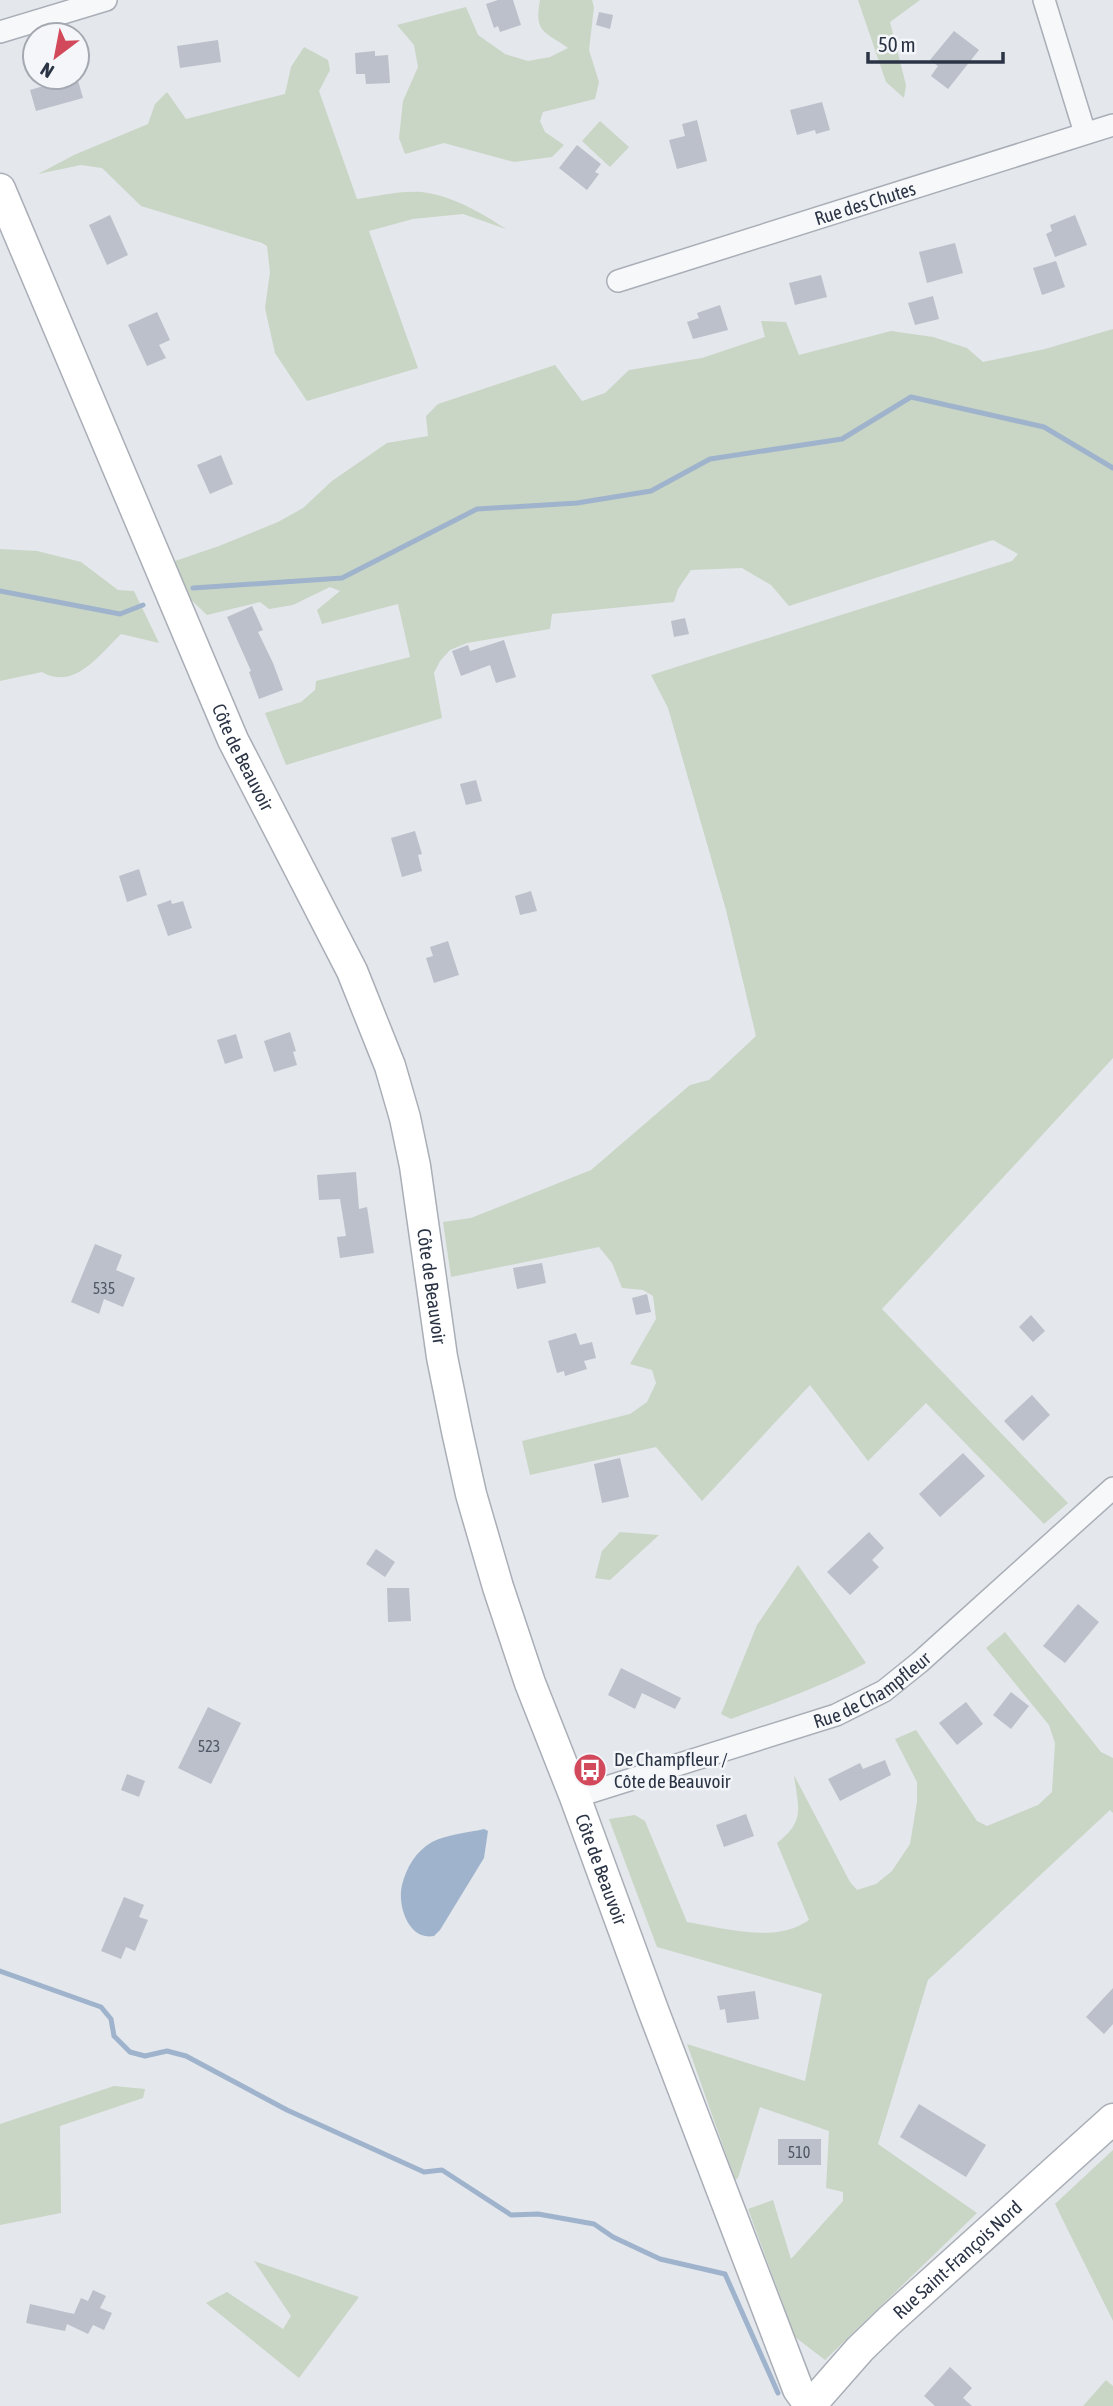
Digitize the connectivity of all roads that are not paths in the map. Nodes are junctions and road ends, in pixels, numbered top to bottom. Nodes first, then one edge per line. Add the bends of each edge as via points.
1 (106, 0) edge
2 (1044, 0) edge
3 (0, 32) edge
4 (1113, 125) edge
5 (1085, 133) junction
6 (0, 189) edge
7 (618, 281) dead end
8 (1113, 1488) edge
9 (575, 1797) junction
10 (1113, 2119) edge
11 (810, 2406) edge

1 - 3 street
2 - 5 street
4 - 5 street, Rue des Chutes
5 - 7 street, Rue des Chutes
6 - 9 street, Côte de Beauvoir via 233,740 352,971 390,1066 415,1167 442,1357 471,1494 530,1683
8 - 9 street, Rue de Champfleur via 884,1691 836,1715
9 - 11 street, Côte de Beauvoir via 798,2389
10 - 11 street, Rue Saint-François Nord via 889,2320

